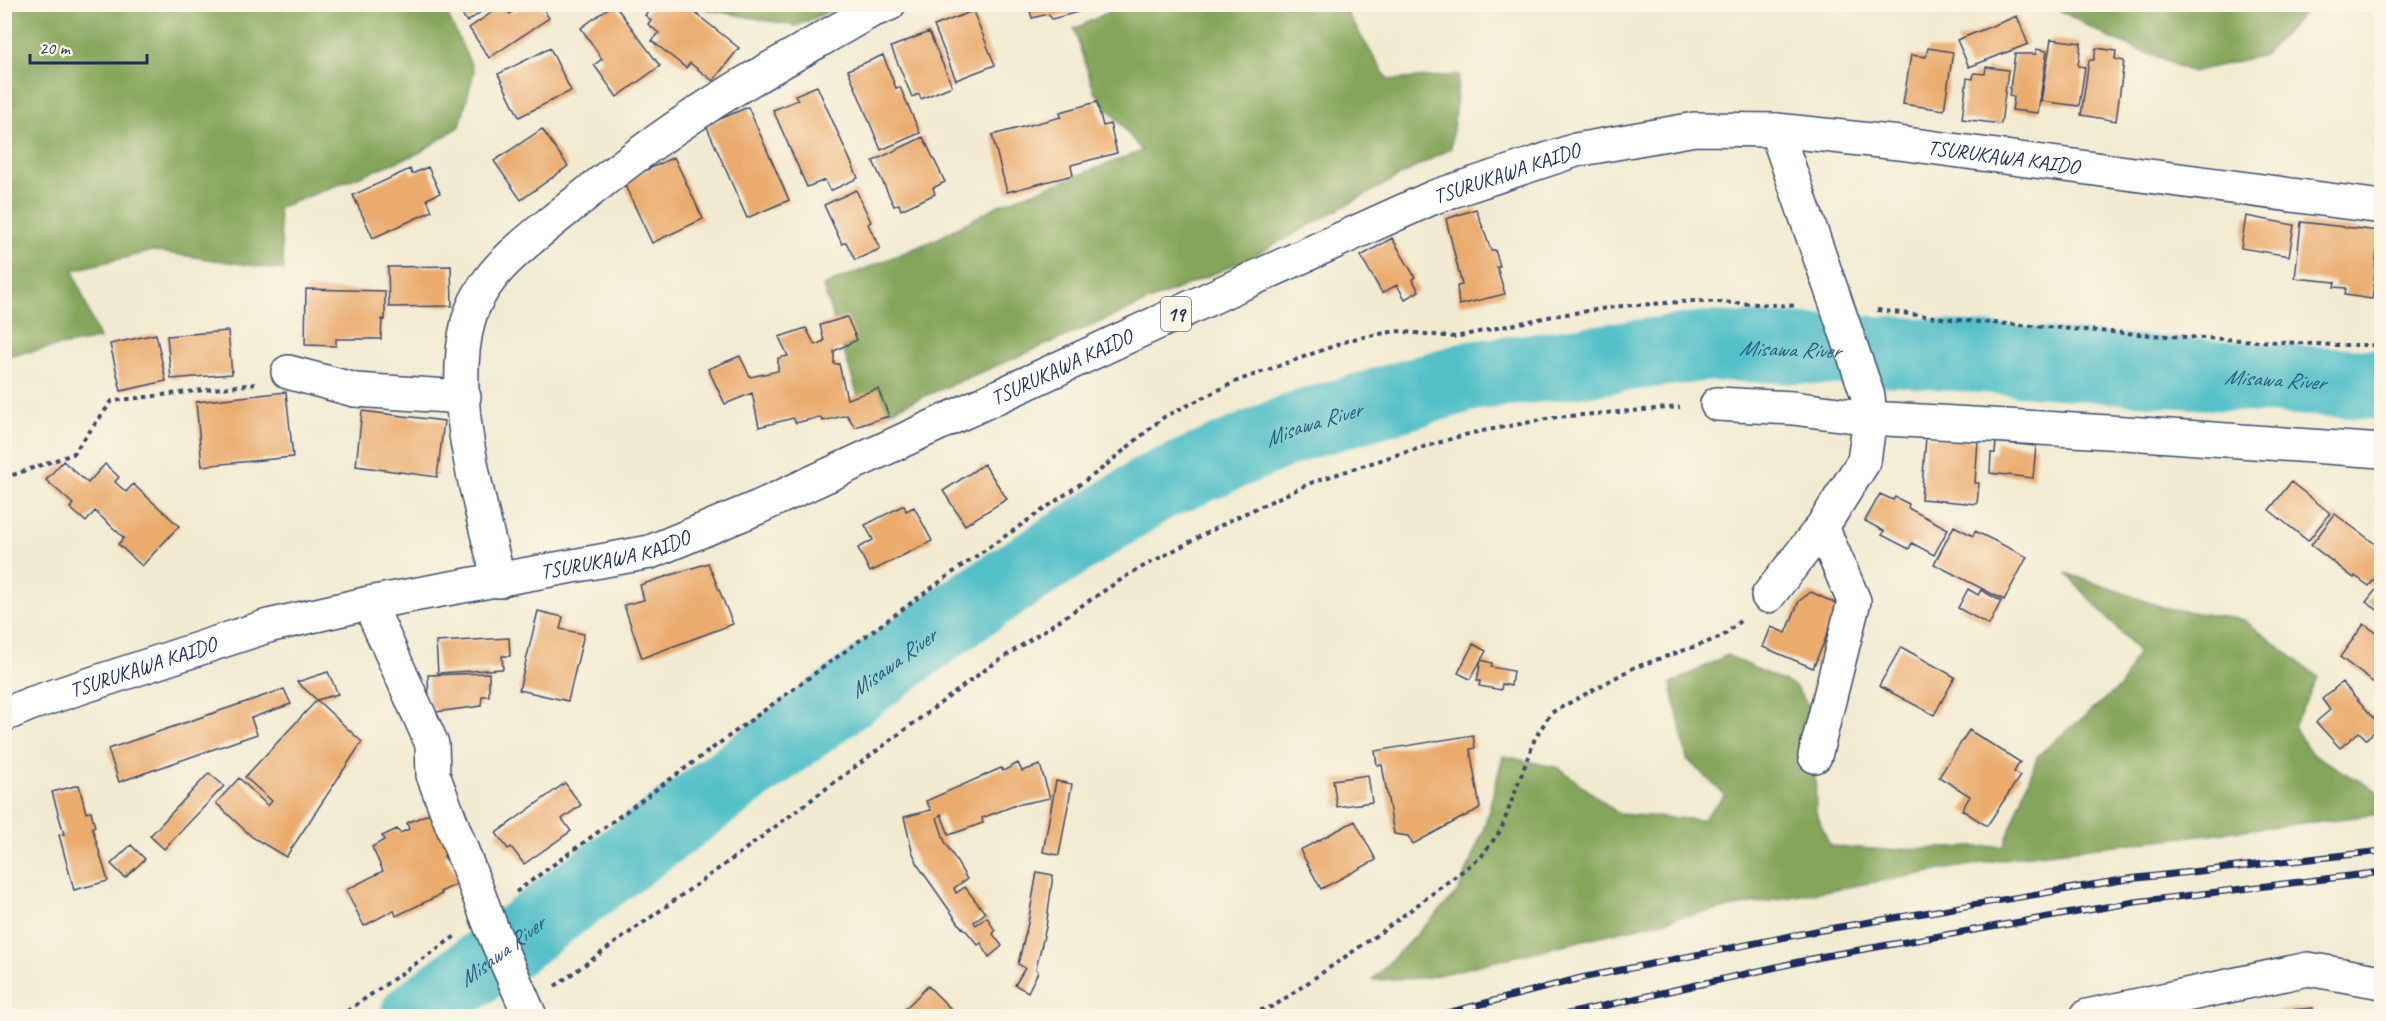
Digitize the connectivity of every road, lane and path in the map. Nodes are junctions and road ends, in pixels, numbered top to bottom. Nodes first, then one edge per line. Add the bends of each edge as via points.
1 (889, 4) edge
2 (1776, 130) junction
3 (2382, 207) edge
4 (1838, 308) junction
5 (2382, 345) edge
6 (288, 372) joint
7 (464, 397) junction
8 (1717, 404) joint
9 (1869, 407) junction
10 (2382, 451) edge
11 (4, 478) edge
12 (1822, 527) junction
13 (500, 581) junction
14 (1768, 596) joint
15 (369, 603) junction
16 (4, 715) edge
17 (1815, 756) dead end
18 (488, 921) junction
19 (2382, 982) edge
20 (525, 1004) edge
21 (340, 1017) edge
22 (1243, 1017) edge
23 (2087, 1017) edge

1 - 7 main road via 733,90 598,184 522,245 478,296 463,351
2 - 3 main road, TSURUKAWA KAIDO / 19 via 1911,144
2 - 4 main road
2 - 13 main road, TSURUKAWA KAIDO / 19 via 1695,129 1576,150 1434,197 759,507 650,552
4 - 5 path via 2151,335
4 - 9 main road
4 - 18 path via 1695,301 1553,316 1455,337 1396,332 1353,339 1237,381 1164,417 1099,471 952,573
6 - 7 main road via 355,390
6 - 11 path via 279,381 112,400 73,454
7 - 13 main road via 467,449
8 - 9 main road
8 - 20 path via 1557,417 1472,433 1313,482 1235,518 1131,573 986,669 732,859
9 - 10 main road via 2120,432
9 - 12 main road via 1864,461
12 - 14 main road
12 - 17 main road via 1854,601
13 - 15 main road, TSURUKAWA KAIDO / 19
14 - 22 path via 1722,637 1633,668 1551,713 1535,738 1502,830 1481,857 1274,1006
15 - 16 main road, TSURUKAWA KAIDO / 19 via 268,626
15 - 18 main road via 432,744 433,775
18 - 20 main road
18 - 21 path
19 - 23 main road via 2308,969

